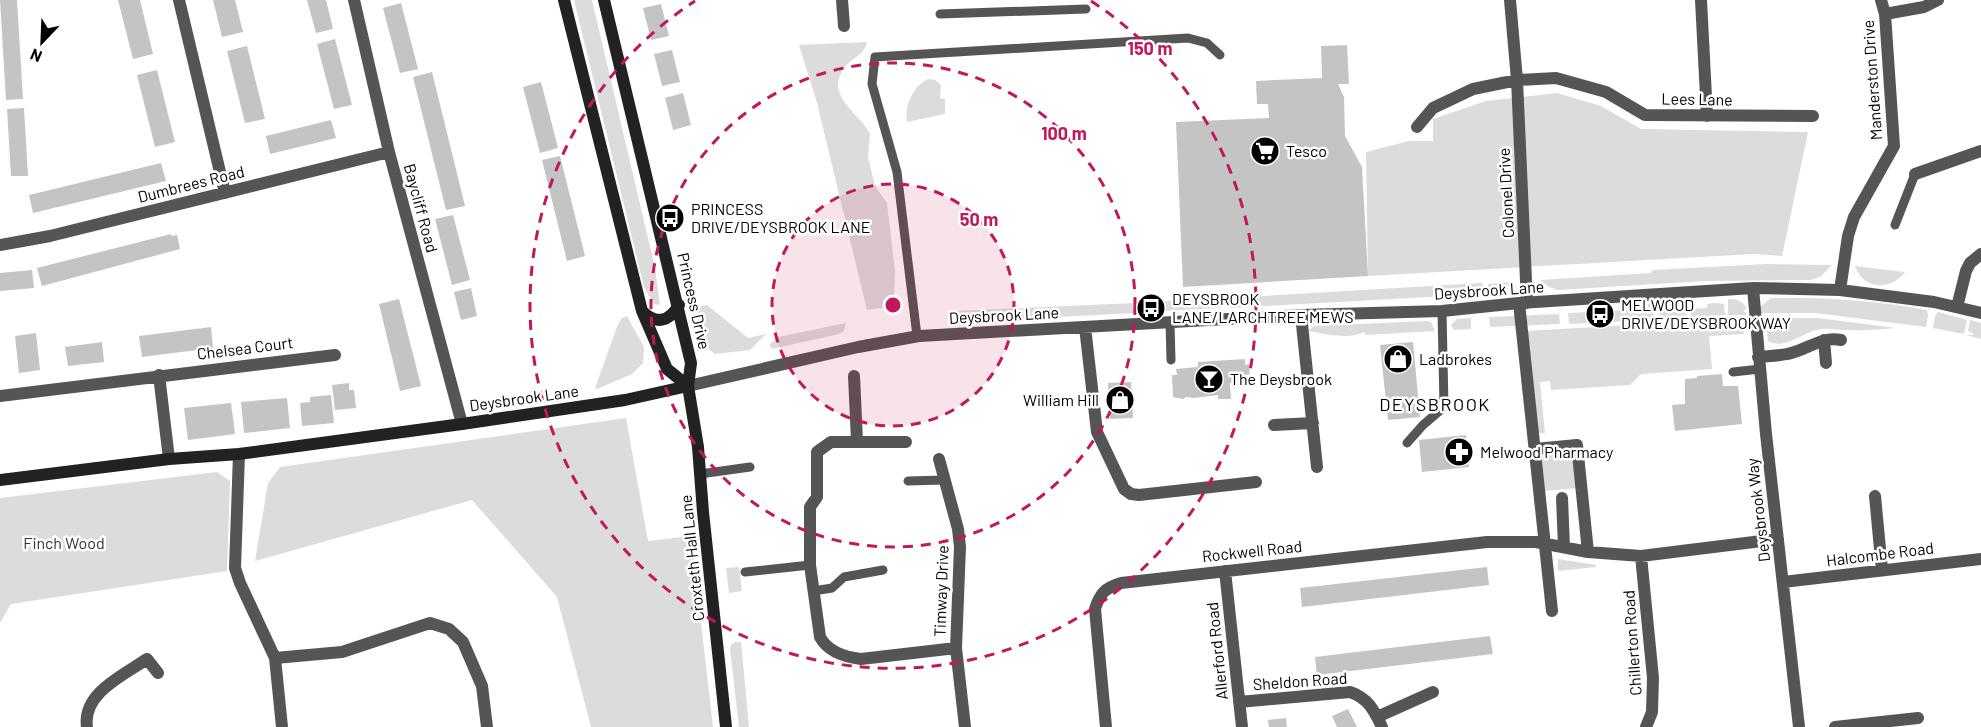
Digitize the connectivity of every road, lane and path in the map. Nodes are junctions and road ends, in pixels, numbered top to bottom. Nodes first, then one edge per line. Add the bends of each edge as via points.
1 (179, 0) edge
2 (354, 0) edge
3 (564, 0) edge
4 (604, 0) edge
5 (842, 0) edge
6 (1009, 0) edge
7 (1510, 0) edge
8 (1701, 0) edge
9 (1881, 0) edge
10 (1938, 0) edge
11 (1086, 9) dead end
12 (1009, 11) junction
13 (940, 14) dead end
14 (1885, 14) junction
15 (844, 26) dead end
16 (1220, 55) dead end
17 (1517, 81) junction
18 (1707, 116) junction
19 (1813, 116) dead end
20 (1416, 127) dead end
21 (1981, 151) edge
22 (389, 152) junction
23 (1915, 174) joint
24 (225, 193) junction
25 (1895, 225) dead end
26 (0, 245) edge
27 (1981, 254) edge
28 (1753, 288) junction
29 (1840, 290) junction
30 (1523, 303) junction
31 (678, 305) junction
32 (1958, 307) junction
33 (642, 311) junction
34 (1442, 311) junction
35 (1981, 313) edge
36 (1301, 315) junction
37 (1170, 323) junction
38 (1085, 327) junction
39 (917, 336) junction
40 (1824, 340) junction
41 (1841, 340) dead end
42 (335, 355) dead end
43 (1171, 360) dead end
44 (1759, 363) junction
45 (1826, 363) dead end
46 (1733, 372) dead end
47 (159, 375) junction
48 (854, 376) dead end
49 (688, 386) junction
50 (0, 396) edge
51 (1313, 423) junction
52 (462, 424) junction
53 (1274, 425) dead end
54 (857, 441) junction
55 (906, 442) dead end
56 (1407, 443) dead end
57 (1535, 449) junction
58 (239, 454) junction
59 (169, 459) junction
60 (939, 459) dead end
61 (750, 467) dead end
62 (1317, 467) dead end
63 (700, 474) junction
64 (0, 480) edge
65 (944, 480) junction
66 (908, 481) dead end
67 (1256, 482) dead end
68 (1875, 496) dead end
69 (1562, 498) dead end
70 (1778, 539) junction
71 (1545, 544) junction
72 (1564, 547) junction
73 (1588, 552) junction
74 (1641, 556) junction
75 (1981, 560) edge
76 (810, 566) junction
77 (883, 570) dead end
78 (1881, 570) junction
79 (1225, 571) junction
80 (745, 572) dead end
81 (1783, 582) junction
82 (813, 591) junction
83 (1552, 611) dead end
84 (956, 648) junction
85 (275, 658) junction
86 (158, 673) dead end
87 (1433, 692) dead end
88 (1239, 702) junction
89 (1918, 718) dead end
90 (1380, 722) edge
91 (1884, 724) edge
92 (87, 727) edge
93 (282, 727) edge
94 (487, 727) edge
95 (726, 727) edge
96 (965, 727) edge
97 (1106, 727) edge
98 (1242, 727) edge
99 (1646, 727) edge
100 (1799, 727) edge
101 (1835, 727) edge

1 - 24 street
2 - 22 street, Baycliff Road
3 - 33 street
4 - 31 street, Princess Drive
5 - 15 street
6 - 12 lane
7 - 17 street, Colonel Drive
8 - 18 street
9 - 14 street, Manderston Drive
10 - 14 street via 1924,7
11 - 12 lane
12 - 13 lane
14 - 29 street, Manderston Drive via 1894,146 1854,217
16 - 39 lane via 1207,43 1188,38 875,57 872,84 897,172
17 - 18 street, Lees Lane via 1557,78 1606,92 1645,115
17 - 20 street via 1473,89 1433,108
17 - 30 street, Colonel Drive
18 - 19 street, Lees Lane
21 - 23 street
22 - 24 street, Dumbrees Road
22 - 52 street, Baycliff Road
23 - 25 lane
24 - 26 street, Dumbrees Road
27 - 32 street via 1965,271
28 - 29 street, Deysbrook Lane
28 - 30 street, Deysbrook Lane
28 - 44 street, Deysbrook Way
29 - 32 street, Deysbrook Lane
30 - 34 street, Deysbrook Lane
30 - 57 street
31 - 33 street via 662,321
31 - 49 street, Princess Drive via 691,363
32 - 35 street, Deysbrook Lane
33 - 49 street via 667,369
34 - 36 street, Deysbrook Lane
34 - 56 lane via 1444,407
36 - 37 street, Deysbrook Lane
36 - 51 street
37 - 38 street, Deysbrook Lane
37 - 43 lane
38 - 39 street, Deysbrook Lane
38 - 67 street via 1096,432 1124,489 1139,495
39 - 49 street, Deysbrook Lane
40 - 41 street
40 - 44 street
40 - 45 street
42 - 47 street, Chelsea Court
44 - 46 lane
44 - 70 street, Deysbrook Way
47 - 50 street, Chelsea Court
47 - 59 street
48 - 54 street
49 - 52 street, Deysbrook Lane via 625,400
49 - 63 street, Croxteth Hall Lane
51 - 53 street
51 - 62 street
52 - 58 street, Deysbrook Lane
54 - 55 street
54 - 76 street via 831,442 817,452 817,497 810,507
57 - 71 street
57 - 73 street via 1577,445
58 - 59 street, Deysbrook Lane
58 - 85 street via 235,568
59 - 64 street, Deysbrook Lane
60 - 65 street, Timway Drive
61 - 63 lane
63 - 95 street, Croxteth Hall Lane
65 - 66 lane
65 - 84 street, Timway Drive via 960,547
68 - 78 street
69 - 72 street
70 - 74 street, Rockwell Road
70 - 81 street, Deysbrook Way
71 - 72 street, Rockwell Road
71 - 79 street, Rockwell Road via 1487,542
71 - 83 street
72 - 73 street, Rockwell Road
73 - 74 street, Rockwell Road
74 - 99 street, Chillerton Road via 1653,689 1652,712
75 - 78 street, Halcombe Road
76 - 80 lane
76 - 82 street
77 - 82 lane via 844,576 832,588
78 - 81 street, Halcombe Road
79 - 88 street, Allerford Road
79 - 97 street, Rockwell Road via 1121,582 1103,591 1095,609
81 - 100 street, Deysbrook Way
82 - 84 street via 820,636 824,645 841,655 861,659
84 - 96 street, Timway Drive
85 - 93 street
85 - 94 street via 342,652 430,623 449,629 463,642 482,686
86 - 92 street via 147,659 98,694 90,706
87 - 90 street
88 - 90 street, Sheldon Road via 1350,692 1370,703
88 - 98 street, Allerford Road
89 - 91 street
91 - 101 street

